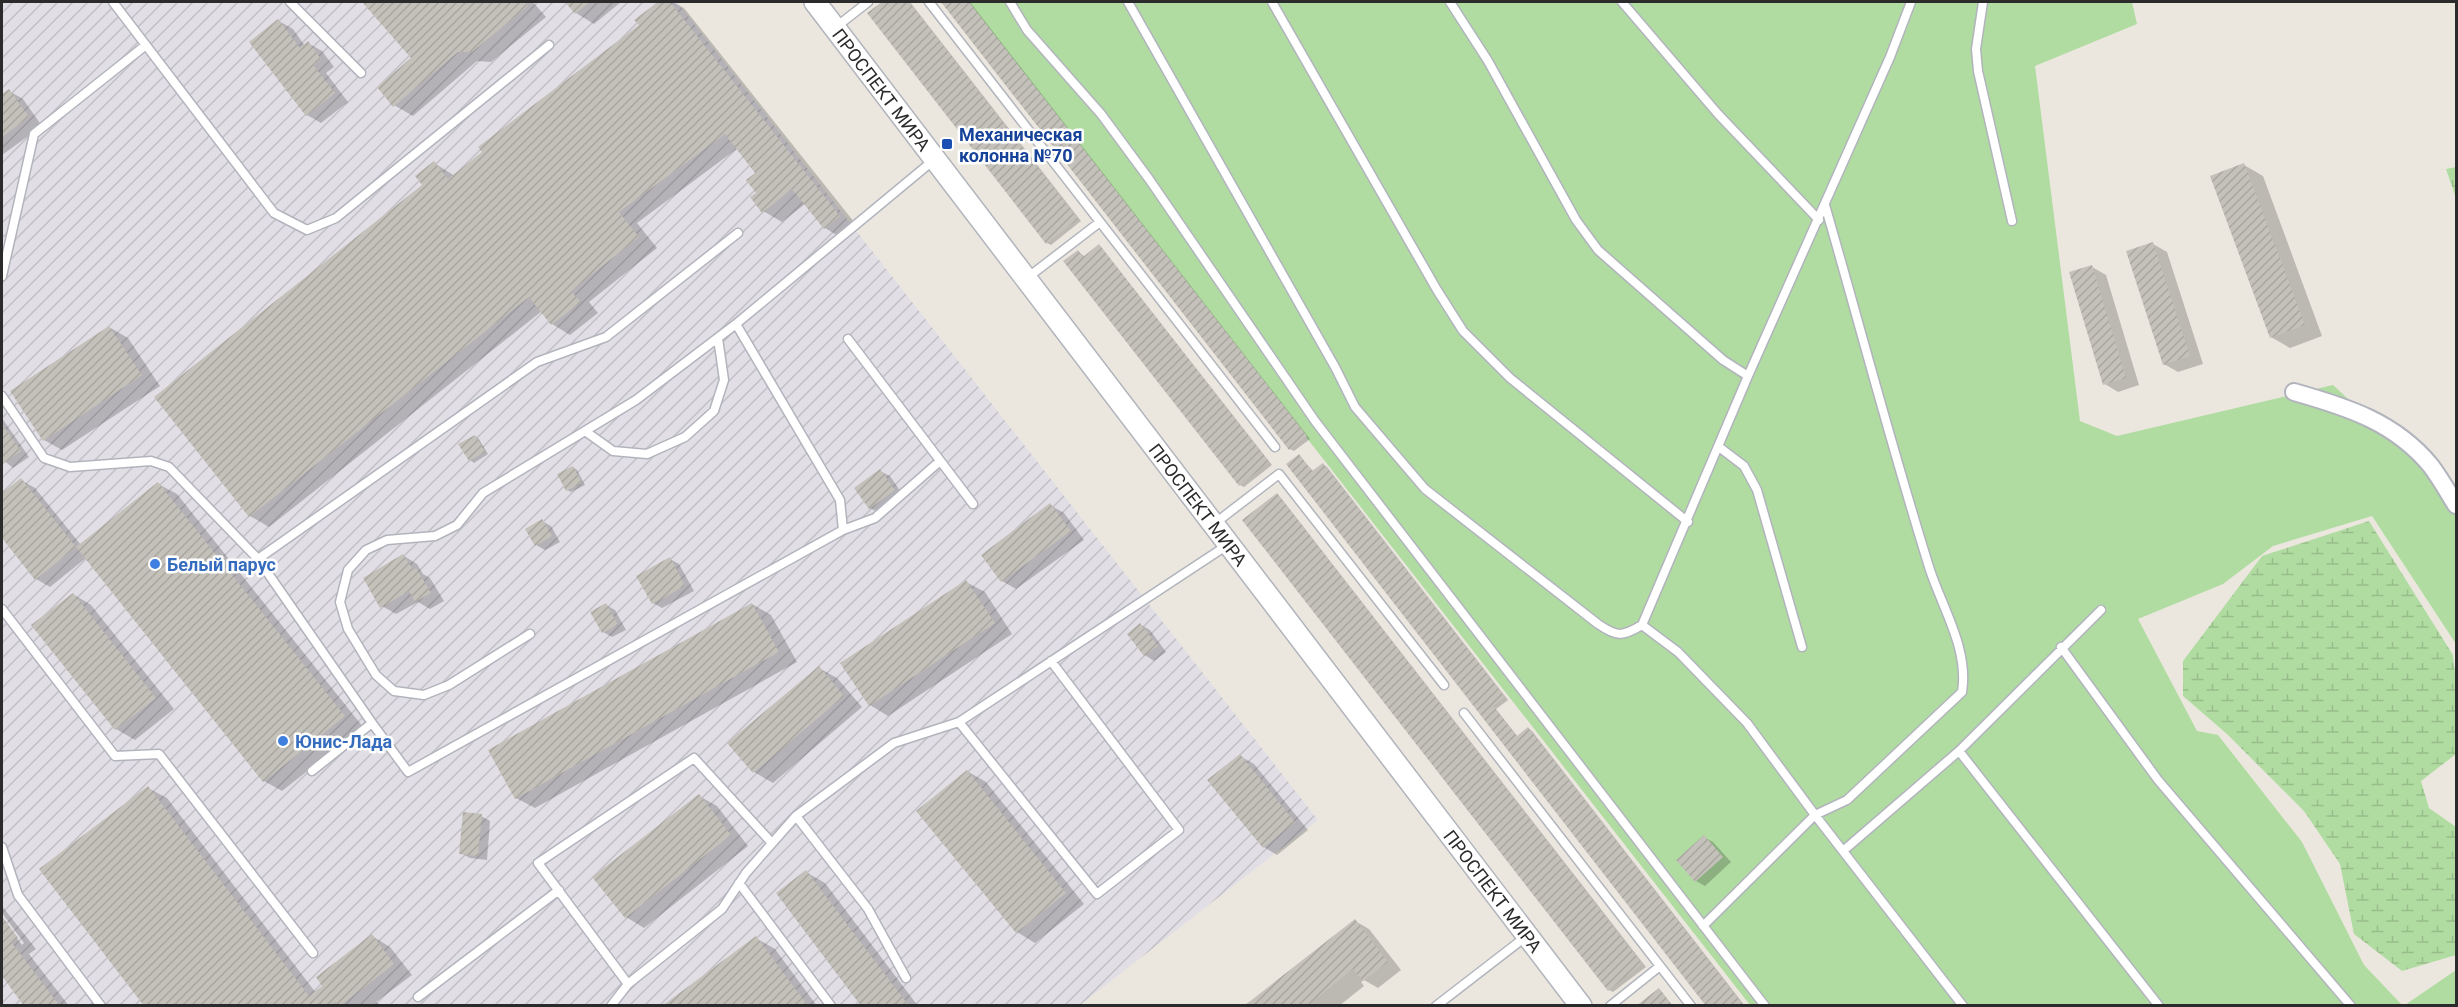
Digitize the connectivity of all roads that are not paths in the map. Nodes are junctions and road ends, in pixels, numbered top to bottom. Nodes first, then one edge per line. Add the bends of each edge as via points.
1 (113, 2) edge
2 (290, 2) edge
3 (815, 2) edge
4 (868, 2) edge
5 (929, 2) edge
6 (1010, 2) edge
7 (1128, 2) edge
8 (1272, 2) edge
9 (1450, 2) edge
10 (1622, 2) edge
11 (1911, 2) edge
12 (1983, 2) edge
13 (835, 28) junction
14 (147, 45) junction
15 (549, 45) dead end
16 (361, 73) dead end
17 (935, 159) junction
18 (1825, 205) junction
19 (1819, 220) junction
20 (2012, 221) dead end
21 (1100, 222) junction
22 (738, 233) dead end
23 (2, 276) edge
24 (1027, 279) junction
25 (736, 324) junction
26 (718, 338) junction
27 (848, 339) dead end
28 (1748, 376) junction
29 (2294, 393) dead end
30 (2, 396) edge
31 (585, 431) junction
32 (1275, 447) dead end
33 (1719, 447) junction
34 (940, 461) junction
35 (2455, 499) edge
36 (973, 504) dead end
37 (1688, 522) junction
38 (1214, 524) junction
39 (843, 530) junction
40 (1229, 544) junction
41 (258, 559) junction
42 (2, 609) edge
43 (2101, 610) dead end
44 (1642, 625) junction
45 (530, 634) dead end
46 (1802, 647) dead end
47 (2061, 647) junction
48 (1051, 661) junction
49 (1444, 685) dead end
50 (1464, 713) dead end
51 (959, 722) junction
52 (372, 723) junction
53 (1959, 751) junction
54 (312, 771) dead end
55 (1815, 815) junction
56 (795, 816) junction
57 (771, 842) junction
58 (2, 847) edge
59 (1843, 851) junction
60 (739, 883) junction
61 (559, 890) junction
62 (1703, 926) junction
63 (1528, 935) junction
64 (313, 953) dead end
65 (1660, 966) junction
66 (906, 978) dead end
67 (627, 984) junction
68 (418, 997) dead end
69 (101, 1005) edge
70 (611, 1005) edge
71 (831, 1005) edge
72 (1436, 1005) edge
73 (1581, 1005) edge
74 (1610, 1005) edge
75 (1691, 1005) edge
76 (1765, 1005) edge
77 (1963, 1005) edge
78 (2159, 1005) edge
79 (2350, 1005) edge

1 - 14 lane
2 - 16 lane
3 - 13 street, ПРОСПЕКТ МИРА
4 - 13 lane
5 - 21 lane
6 - 62 lane via 1027,30 1101,114 1135,160 1315,421
7 - 44 lane via 1355,407 1425,489 1598,624 1614,634 1627,634
8 - 37 lane via 1463,331 1510,378
9 - 28 lane via 1488,61 1576,220 1598,250 1723,360
10 - 19 lane via 1718,114
11 - 18 lane
12 - 20 lane via 1976,49 1978,71
13 - 17 street, ПРОСПЕКТ МИРА
14 - 15 lane via 274,213 307,230 336,218
14 - 23 lane via 34,134
17 - 24 street, ПРОСПЕКТ МИРА
17 - 25 lane
18 - 19 lane
18 - 55 lane via 1931,571 1962,658 1964,678 1962,692 1847,800
19 - 28 lane
21 - 24 lane
21 - 32 lane
22 - 41 lane via 606,337 537,362
24 - 38 street, ПРОСПЕКТ МИРА
25 - 26 lane
25 - 39 lane via 840,500
26 - 31 lane via 636,399
26 - 31 lane via 724,380 714,411 685,437 648,454 613,451
27 - 34 lane
28 - 33 lane
29 - 35 street via 2361,413 2400,435
30 - 41 lane via 44,459 70,467 151,461 169,467
31 - 45 lane via 483,493 457,525 435,536 387,540 366,550 348,570 340,602 348,629 376,675 394,691 424,695 449,685
33 - 37 lane
33 - 46 lane via 1744,466 1757,490
34 - 36 lane
34 - 39 lane via 874,518
37 - 44 lane
38 - 40 street, ПРОСПЕКТ МИРА
38 - 49 lane via 1279,474
39 - 52 lane via 408,772
40 - 48 lane
40 - 63 street, ПРОСПЕКТ МИРА
41 - 52 lane
42 - 64 lane via 115,756 159,754
43 - 47 lane
44 - 55 lane via 1678,652 1747,723
47 - 53 lane
47 - 79 lane via 2158,780
48 - 51 lane
48 - 51 lane via 1179,830 1096,894
50 - 65 lane
51 - 56 lane via 894,743
52 - 54 lane
53 - 59 lane
53 - 78 lane
55 - 59 lane
55 - 62 lane
56 - 57 lane
56 - 66 lane via 868,909
57 - 60 lane
57 - 61 lane via 694,758 538,863
58 - 69 lane via 18,895
59 - 77 lane
60 - 67 lane via 722,909
60 - 71 lane
61 - 67 lane
61 - 68 lane
62 - 76 lane
63 - 72 lane
63 - 73 street, ПРОСПЕКТ МИРА
65 - 74 lane
65 - 75 lane
67 - 70 lane

